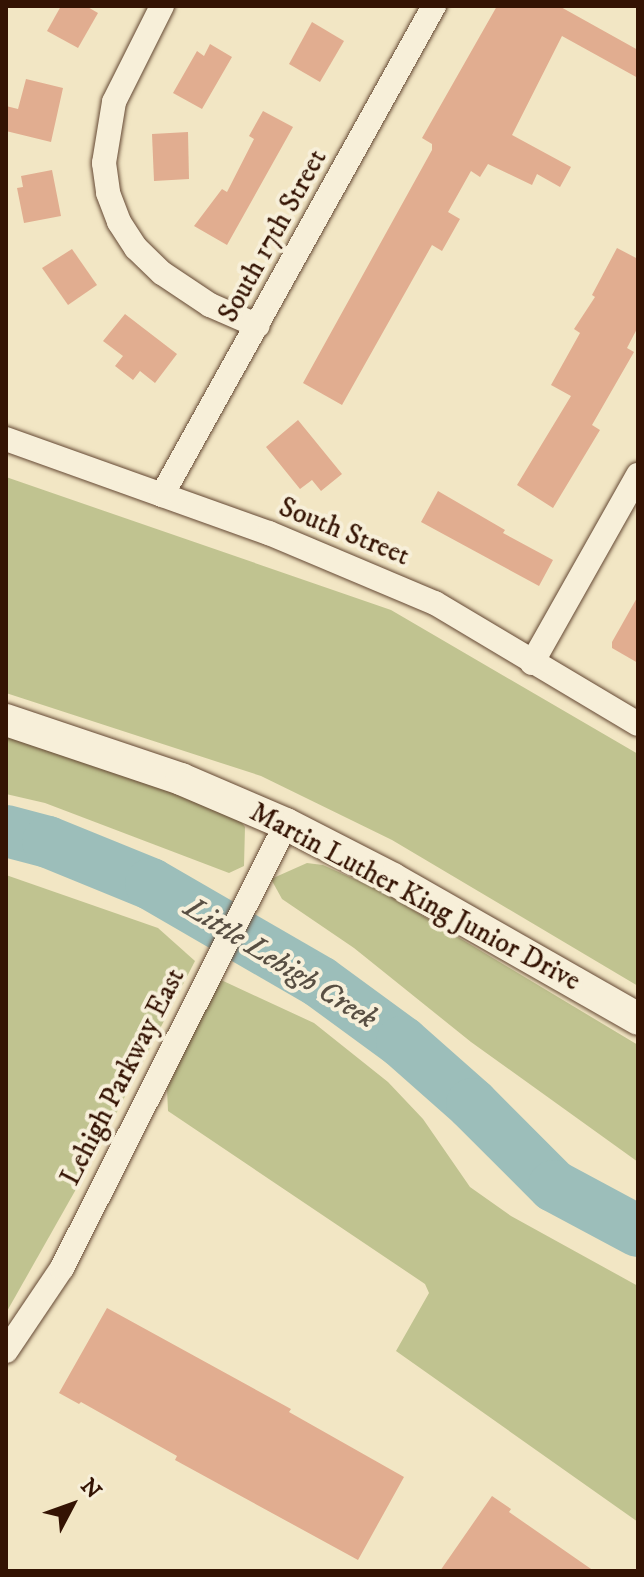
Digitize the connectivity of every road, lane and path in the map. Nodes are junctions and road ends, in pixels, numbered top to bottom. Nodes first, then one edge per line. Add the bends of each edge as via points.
1 (162, 6) edge
2 (434, 6) edge
3 (258, 326) junction
4 (6, 439) edge
5 (638, 475) edge
6 (162, 495) junction
7 (532, 663) junction
8 (6, 720) edge
9 (638, 724) edge
10 (286, 824) junction
11 (638, 1019) edge
12 (6, 1351) edge

1 - 3 street via 114,102 104,163 108,193 136,248 162,273 210,305
2 - 3 street, South 17th Street
3 - 6 street, South 17th Street
4 - 6 street, South Street
5 - 7 street
6 - 7 street, South Street via 269,533 435,603
7 - 9 street, South Street
8 - 10 main road, Martin Luther King Junior Drive via 181,779
10 - 11 main road, Martin Luther King Junior Drive
10 - 12 street, Lehigh Parkway East via 62,1268

